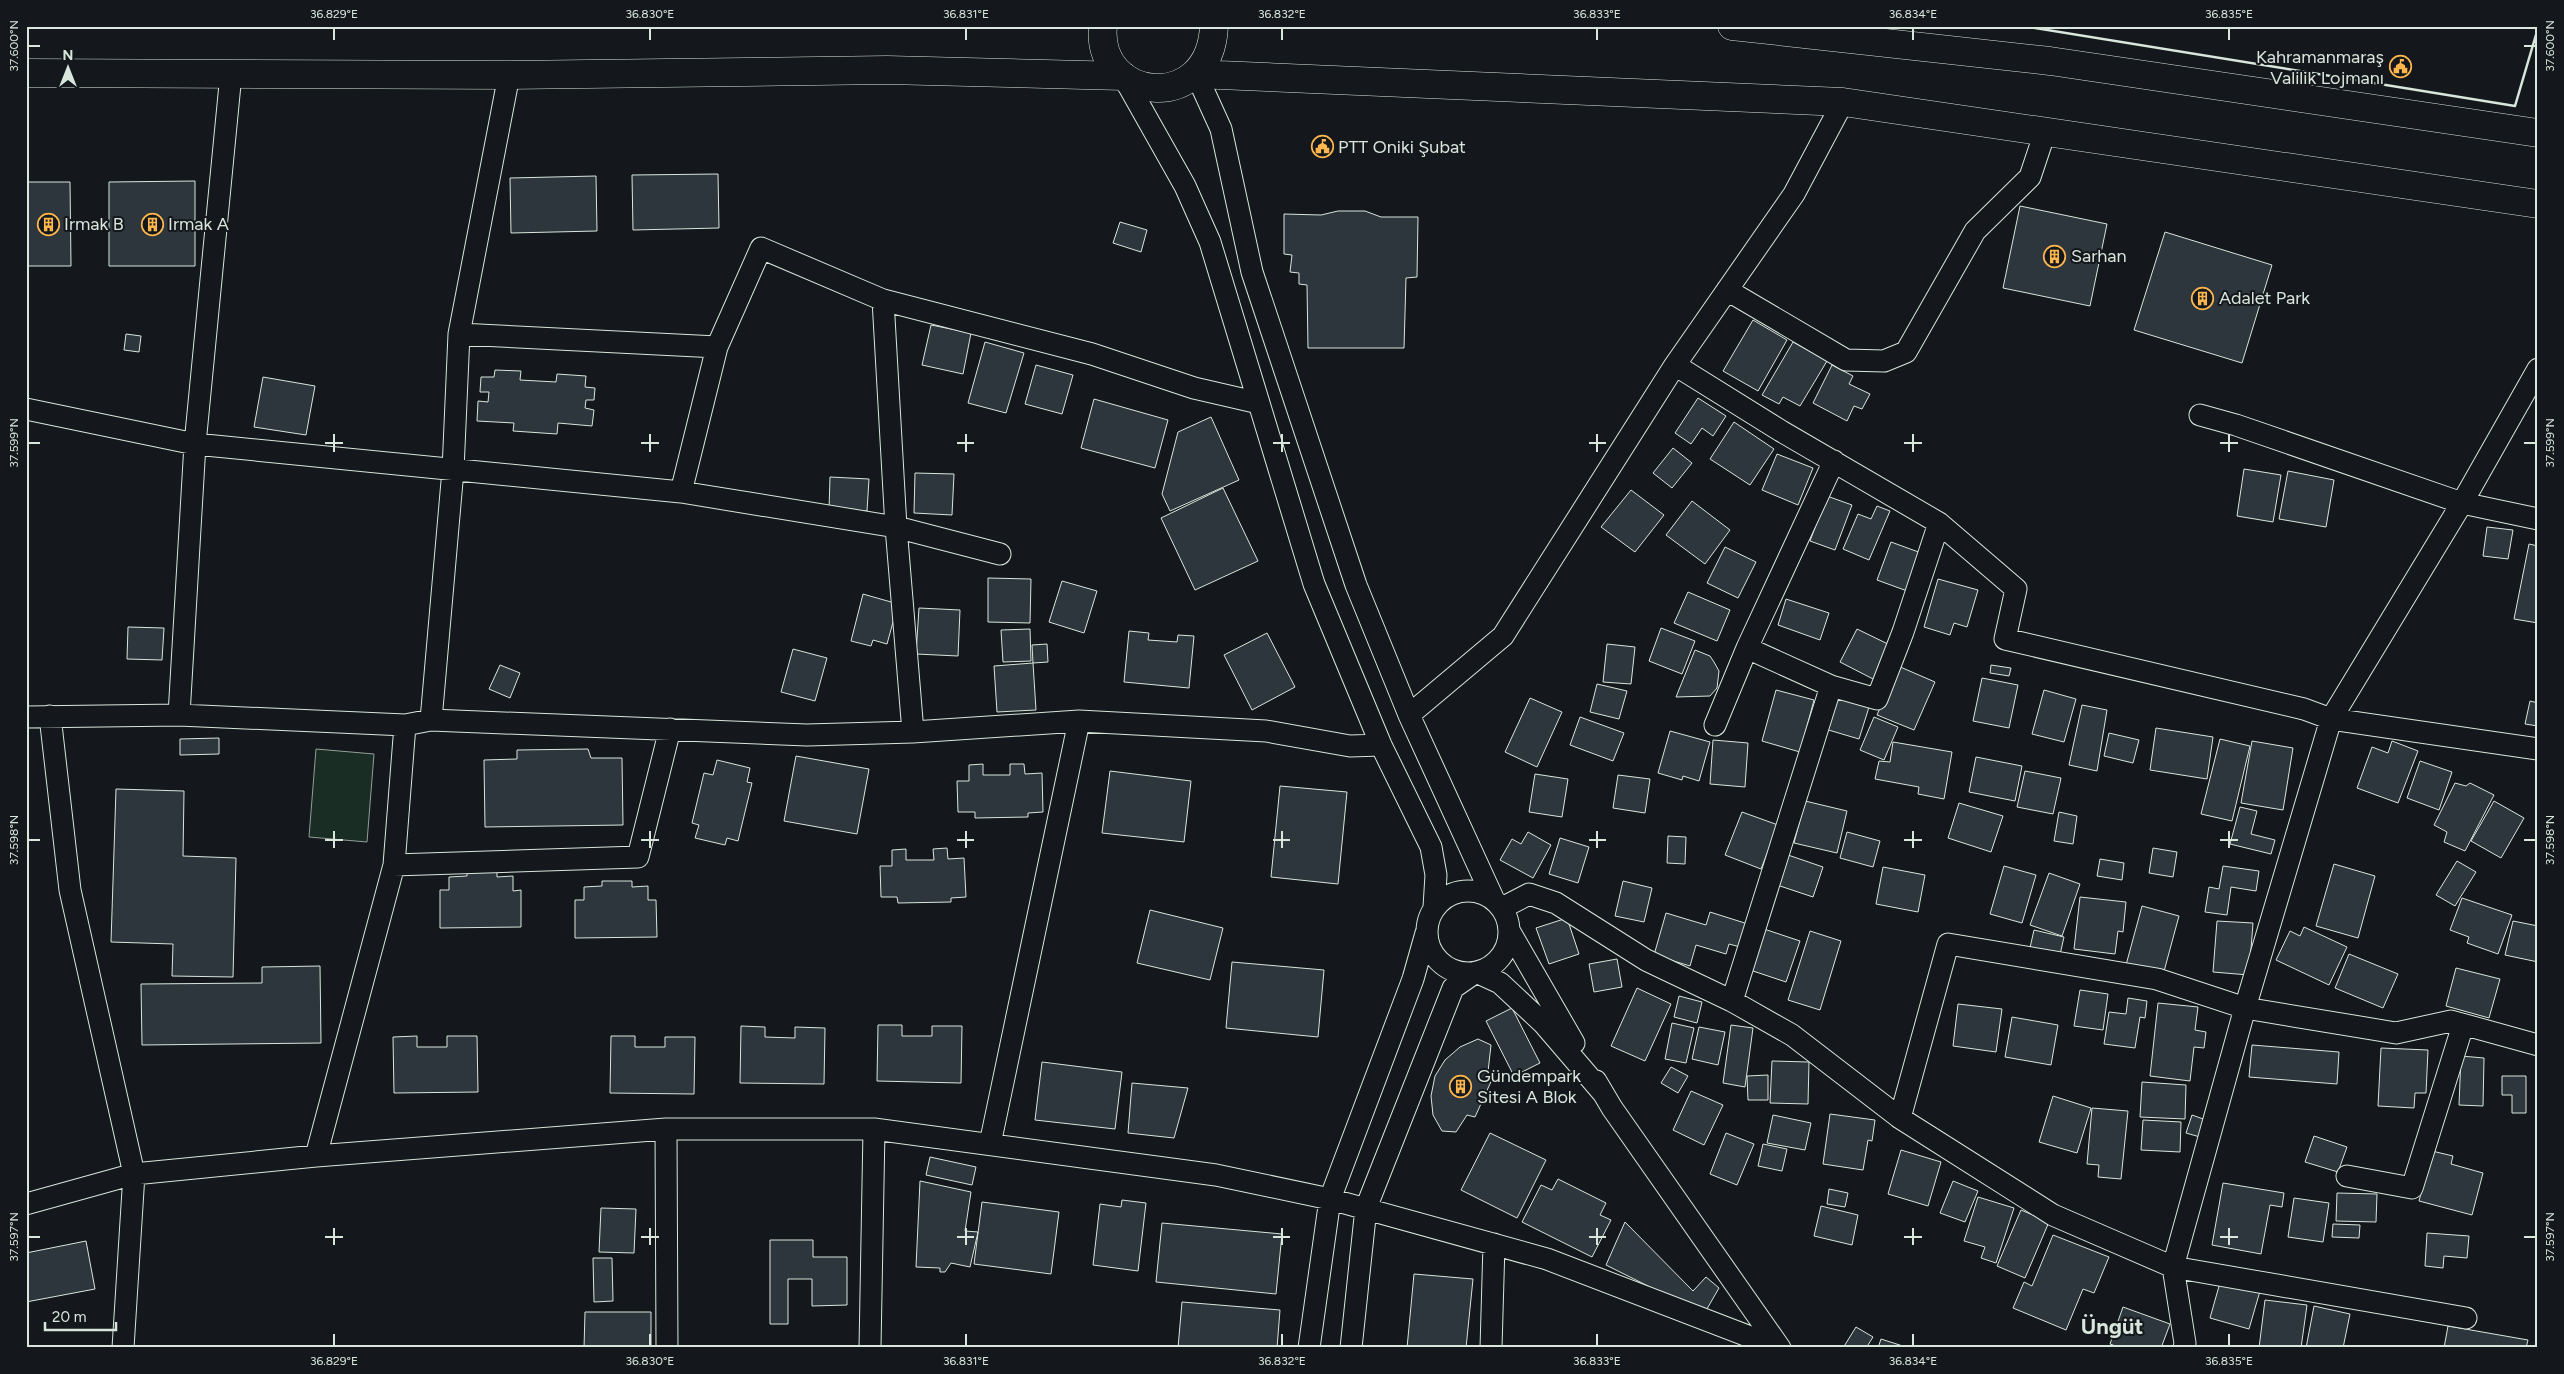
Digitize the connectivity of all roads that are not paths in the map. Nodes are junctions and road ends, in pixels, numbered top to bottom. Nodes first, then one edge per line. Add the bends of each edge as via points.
1 (1103, 26) edge
2 (1214, 26) edge
3 (1732, 26) edge
4 (26, 73) edge
5 (231, 74) junction
6 (1196, 74) junction
7 (509, 75) junction
8 (1123, 76) junction
9 (1843, 102) junction
10 (2045, 132) junction
11 (2538, 133) edge
12 (2538, 204) edge
13 (1727, 290) junction
14 (883, 300) junction
15 (458, 334) junction
16 (717, 347) junction
17 (1675, 365) junction
18 (2538, 369) edge
19 (1259, 403) junction
20 (26, 409) edge
21 (2200, 415) dead end
22 (195, 444) junction
23 (1834, 461) junction
24 (453, 470) junction
25 (682, 492) junction
26 (2462, 503) junction
27 (2538, 519) edge
28 (1939, 523) junction
29 (896, 527) junction
30 (1000, 554) dead end
31 (1747, 648) junction
32 (1831, 686) junction
33 (1409, 715) junction
34 (50, 716) junction
35 (179, 716) junction
36 (26, 717) edge
37 (431, 720) junction
38 (2331, 720) junction
39 (1079, 721) junction
40 (405, 725) junction
41 (1715, 725) dead end
42 (670, 729) junction
43 (913, 732) junction
44 (1381, 745) junction
45 (2538, 748) edge
46 (394, 865) junction
47 (1498, 903) junction
48 (1434, 907) junction
49 (1510, 932) junction
50 (1426, 933) junction
51 (1476, 972) junction
52 (1732, 1001) junction
53 (2245, 1008) junction
54 (2463, 1025) junction
55 (2538, 1046) edge
56 (1603, 1093) junction
57 (1900, 1118) junction
58 (874, 1129) junction
59 (666, 1130) junction
60 (990, 1144) junction
61 (316, 1156) junction
62 (134, 1174) junction
63 (2347, 1176) dead end
64 (1330, 1199) junction
65 (26, 1204) edge
66 (1366, 1208) junction
67 (1494, 1244) junction
68 (2173, 1267) junction
69 (2466, 1318) dead end
70 (123, 1348) edge
71 (667, 1348) edge
72 (870, 1348) edge
73 (1308, 1348) edge
74 (1352, 1348) edge
75 (1491, 1348) edge
76 (1780, 1348) edge
77 (2184, 1348) edge

1 - 8 main road via 1106,54
2 - 6 main road via 1213,44 1207,61
3 - 11 main road via 2050,61
4 - 5 main road
5 - 7 main road
5 - 22 street
6 - 8 main road via 1180,84 1163,88 1145,87
6 - 9 main road
6 - 33 street via 1221,129 1252,272 1267,318 1356,585
7 - 8 main road via 887,70
7 - 15 street
8 - 19 street via 1184,186 1210,242
9 - 10 main road
9 - 13 street via 1794,194
10 - 12 main road
10 - 13 street via 2030,177 1975,231 1906,352 1884,362 1846,360
13 - 17 street
14 - 16 street via 761,248
14 - 19 street via 1092,354 1194,388
14 - 29 street
15 - 16 street
15 - 24 street
16 - 25 street
17 - 23 street
17 - 33 street via 1503,636
18 - 26 street
19 - 44 street via 1314,584
20 - 22 street
21 - 26 street
22 - 24 street
22 - 35 street
23 - 28 street
23 - 31 street
24 - 25 street
24 - 37 street
25 - 29 street
26 - 27 street
26 - 38 street
28 - 32 street via 1877,699
28 - 38 street via 2016,589 2005,639 2304,709
29 - 30 street
29 - 43 street
31 - 32 street
31 - 41 street
32 - 52 street
33 - 47 street
34 - 35 street
34 - 36 street
34 - 62 street via 70,890
35 - 40 street
37 - 40 street
37 - 42 street
38 - 45 street
38 - 53 street
39 - 43 street
39 - 44 street via 1266,731 1350,746
39 - 60 street
40 - 46 street
42 - 43 street via 806,734
42 - 46 street via 638,857
44 - 48 street via 1431,847 1436,875
46 - 61 street
47 - 48 street via 1481,892 1468,890 1456,892
47 - 49 street via 1508,920
47 - 52 street via 1529,894 1556,903 1646,960
48 - 50 street
49 - 51 street via 1500,958
49 - 56 street
50 - 51 street via 1436,959 1462,973
50 - 64 street via 1413,979
51 - 56 street via 1500,983 1543,1023
51 - 66 street via 1453,988
52 - 57 street via 1792,1035
53 - 54 street via 2396,1033 2451,1022
53 - 57 street via 2157,979 1948,944
53 - 68 street
54 - 55 street
54 - 63 street via 2412,1188
56 - 76 street
57 - 68 street via 2053,1215
58 - 59 street
58 - 60 street
58 - 72 street
59 - 61 street
59 - 71 street
60 - 64 street via 1216,1175
61 - 62 street
62 - 65 street
62 - 70 street
64 - 66 street
64 - 73 street
66 - 67 street
66 - 74 street
67 - 75 street
67 - 76 street via 1547,1259
68 - 69 street
68 - 77 street

